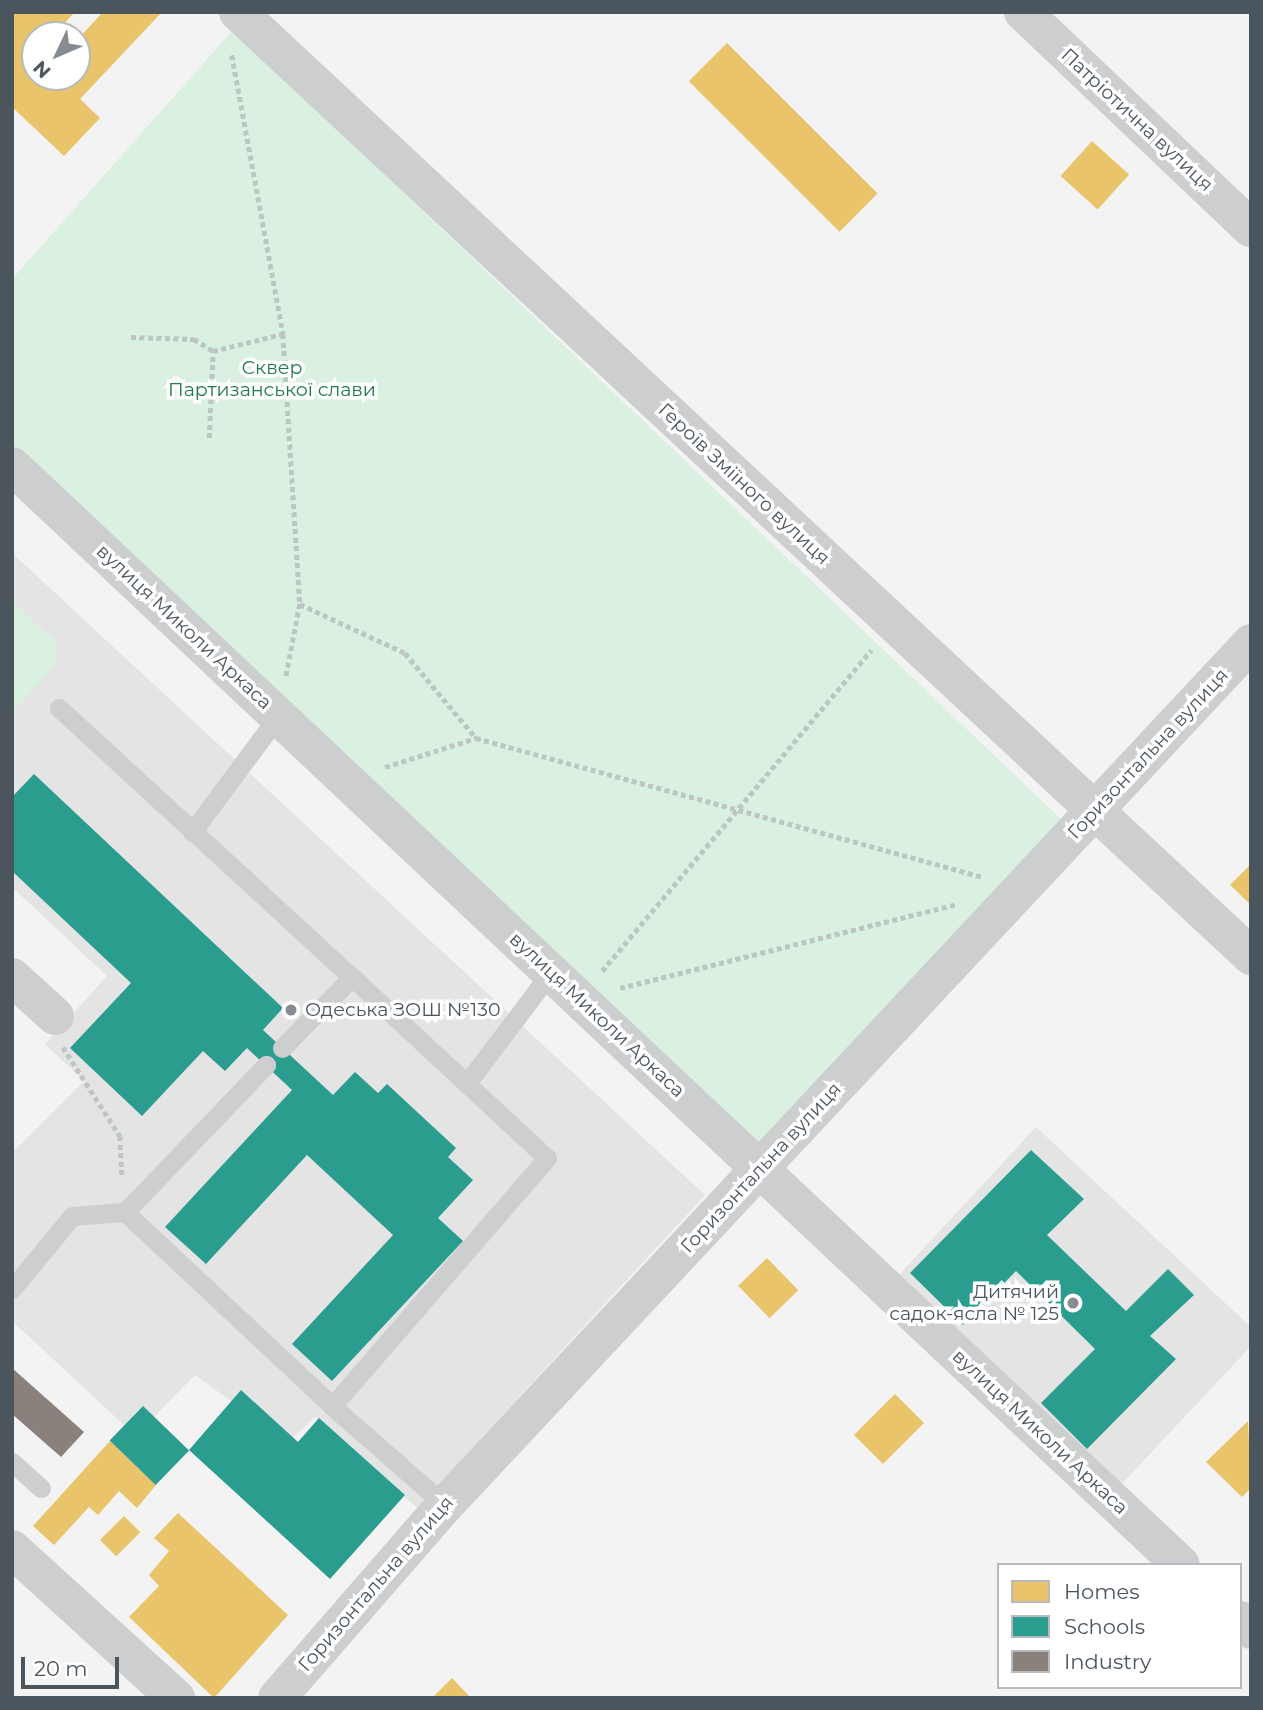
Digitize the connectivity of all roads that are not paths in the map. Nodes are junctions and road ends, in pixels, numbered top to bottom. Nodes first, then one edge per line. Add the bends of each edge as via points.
1 (238, 12) edge
2 (1023, 12) edge
3 (1251, 228) edge
4 (12, 466) edge
5 (1251, 643) edge
6 (59, 708) dead end
7 (278, 716) junction
8 (1096, 811) junction
9 (192, 832) junction
10 (1251, 956) edge
11 (551, 972) junction
12 (12, 976) edge
13 (352, 977) junction
14 (55, 1016) road end
15 (282, 1048) dead end
16 (266, 1065) dead end
17 (467, 1083) junction
18 (760, 1169) junction
19 (125, 1212) junction
20 (12, 1289) edge
21 (332, 1406) junction
22 (12, 1462) edge
23 (41, 1488) dead end
24 (445, 1505) junction
25 (12, 1549) edge
26 (1179, 1563) edge
27 (176, 1698) edge
28 (277, 1698) edge

1 - 8 street, Героїв Зміїного вулиця
2 - 3 street, Патріотична вулиця
4 - 7 street, вулиця Миколи Аркаса
5 - 8 street, Горизонтальна вулиця
6 - 9 lane
7 - 9 lane
7 - 11 street, вулиця Миколи Аркаса
8 - 10 street, Героїв Зміїного вулиця
8 - 18 street, Горизонтальна вулиця
9 - 13 lane
11 - 17 lane
11 - 18 street, вулиця Миколи Аркаса
12 - 14 street
13 - 15 lane
13 - 17 lane
16 - 19 lane
17 - 21 lane via 547,1158
18 - 24 street, Горизонтальна вулиця
18 - 26 street, вулиця Миколи Аркаса
19 - 20 lane via 72,1216
19 - 21 lane
21 - 24 lane
22 - 23 lane
24 - 28 street, Горизонтальна вулиця
25 - 27 street

